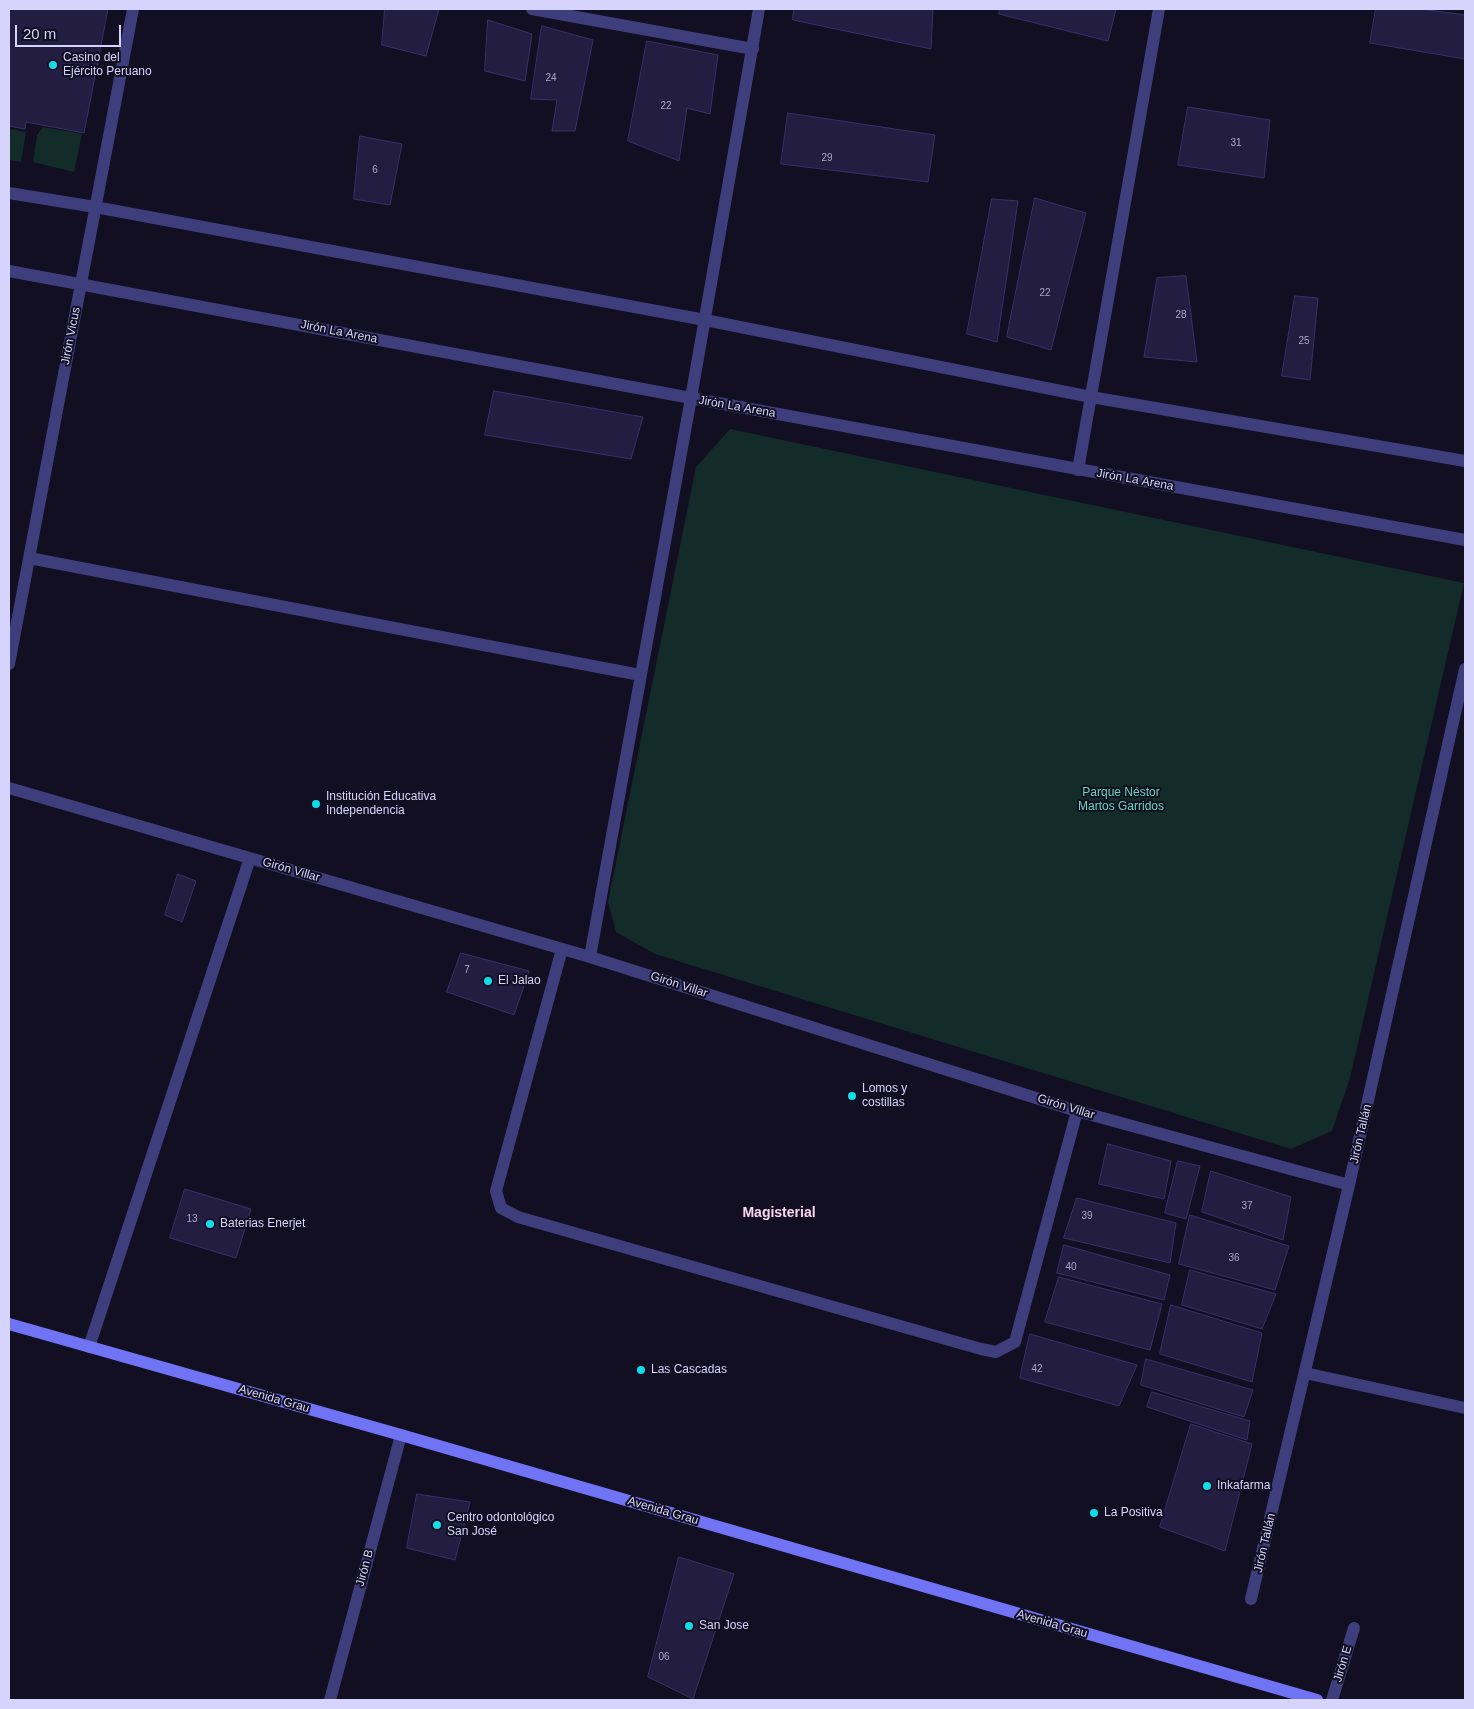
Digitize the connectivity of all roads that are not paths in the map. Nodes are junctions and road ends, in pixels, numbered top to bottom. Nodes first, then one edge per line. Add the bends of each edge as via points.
1 (133, 9) edge
2 (532, 9) edge
3 (759, 9) edge
4 (1159, 9) edge
5 (753, 49) junction
6 (9, 193) edge
7 (96, 207) junction
8 (9, 271) edge
9 (81, 284) junction
10 (705, 320) junction
11 (1091, 397) junction
12 (691, 398) junction
13 (1465, 461) edge
14 (1078, 470) junction
15 (1465, 540) edge
16 (29, 558) junction
17 (9, 664) edge
18 (1465, 669) edge
19 (640, 675) junction
20 (9, 788) edge
21 (250, 858) junction
22 (562, 949) junction
23 (590, 957) junction
24 (1077, 1111) junction
25 (1349, 1185) junction
26 (9, 1324) edge
27 (89, 1347) junction
28 (1305, 1373) junction
29 (1465, 1408) edge
30 (401, 1435) junction
31 (1251, 1599) dead end
32 (1354, 1628) dead end
33 (330, 1700) edge
34 (1317, 1700) edge
35 (1332, 1700) edge

1 - 7 street, Jirón Vicus
2 - 5 street
3 - 5 street
4 - 11 street
5 - 10 street
6 - 7 street
7 - 9 street, Jirón Vicus
7 - 10 street
8 - 9 street, Jirón La Arena
9 - 12 street, Jirón La Arena
9 - 16 street, Jirón Vicus
10 - 11 street
10 - 12 street
11 - 13 street
11 - 14 street
12 - 14 street, Jirón La Arena
12 - 19 street
14 - 15 street, Jirón La Arena
16 - 17 street, Jirón Vicus
16 - 19 street
18 - 25 street, Jirón Tallán
19 - 23 street
20 - 21 street, Girón Villar
21 - 22 street, Girón Villar
21 - 27 street
22 - 23 street, Girón Villar
22 - 24 street via 496,1191 502,1208 518,1217 996,1352 1015,1342
23 - 24 street, Girón Villar
24 - 25 street, Girón Villar
25 - 28 street, Jirón Tallán
26 - 27 main road, Avenida Grau
27 - 30 main road, Avenida Grau
28 - 29 street
28 - 31 street, Jirón Tallán
30 - 33 street, Jirón B
30 - 34 main road, Avenida Grau
32 - 35 street, Jirón E

